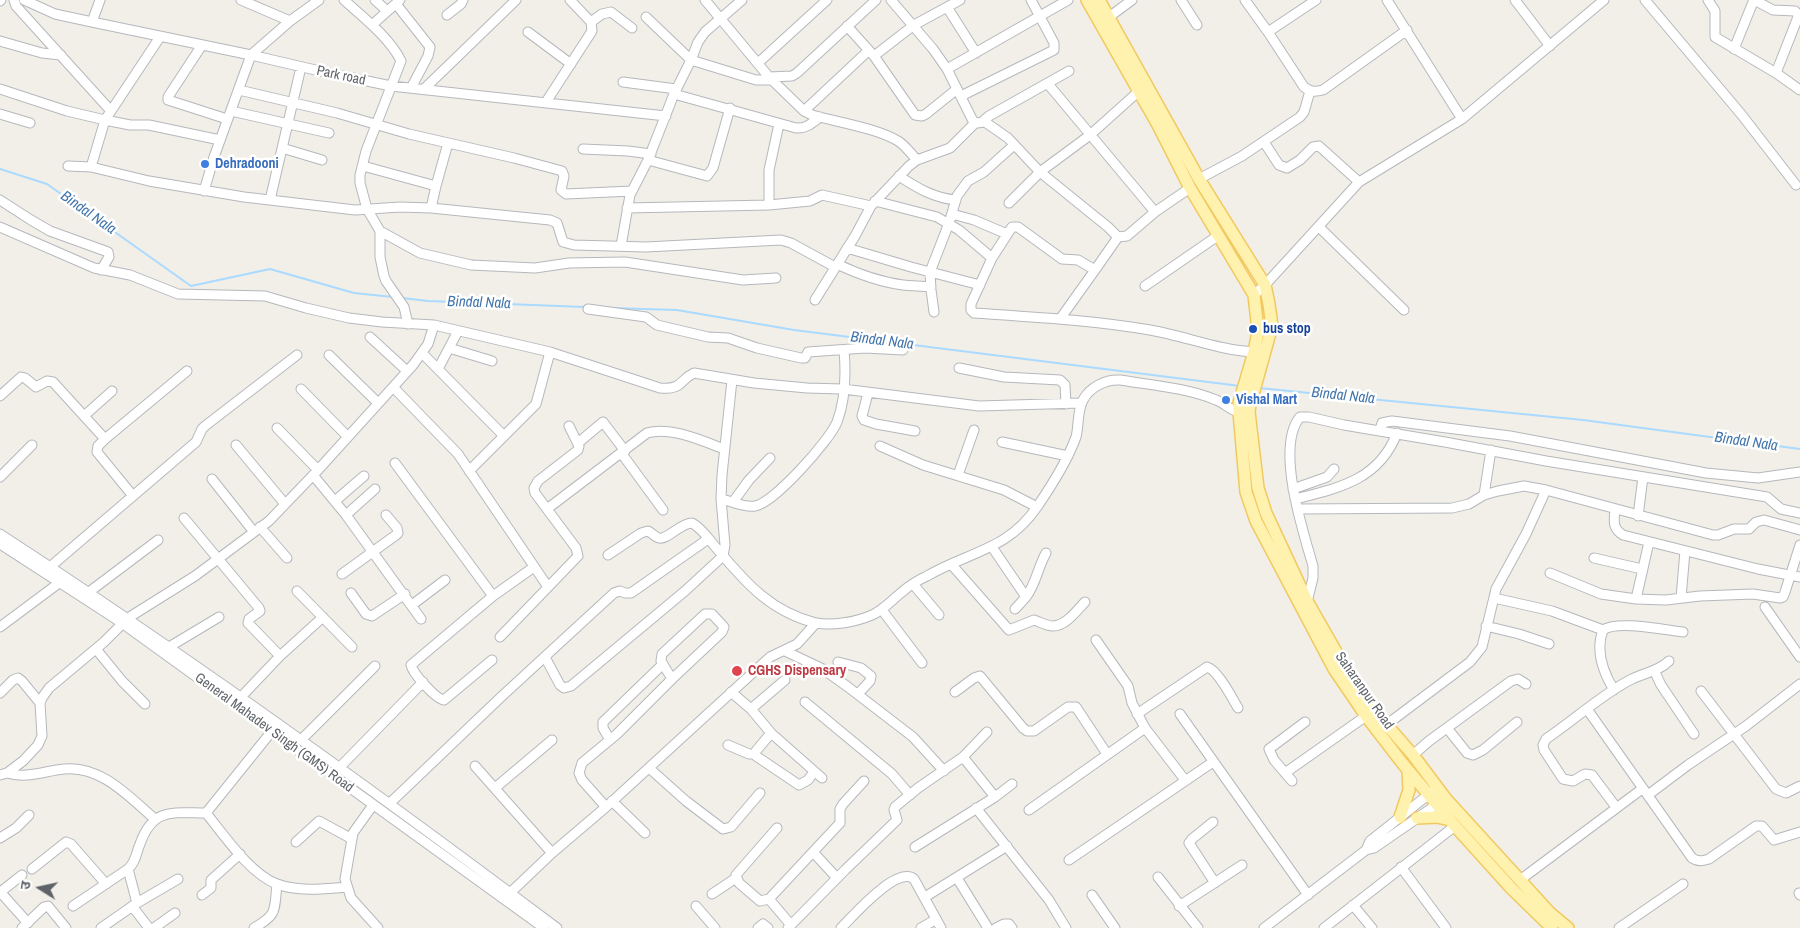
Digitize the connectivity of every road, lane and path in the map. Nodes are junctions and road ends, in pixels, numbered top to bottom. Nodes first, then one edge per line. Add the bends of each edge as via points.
1 (14, 0) edge
2 (100, 0) edge
3 (241, 0) edge
4 (319, 0) edge
5 (344, 0) edge
6 (376, 0) edge
7 (463, 0) edge
8 (516, 0) edge
9 (570, 0) edge
10 (704, 0) edge
11 (742, 0) edge
12 (827, 0) edge
13 (876, 0) edge
14 (891, 0) edge
15 (960, 0) edge
16 (1030, 0) edge
17 (1068, 0) edge
18 (1087, 0) edge
19 (1099, 0) edge
20 (1132, 0) edge
21 (1181, 0) edge
22 (1245, 0) edge
23 (1316, 0) edge
24 (1387, 0) edge
25 (1515, 0) edge
26 (1604, 0) edge
27 (1645, 0) edge
28 (1708, 0) edge
29 (28, 1) edge
30 (398, 2) edge
31 (947, 7) junction
32 (387, 11) junction
33 (446, 15) dead end
34 (1039, 16) junction
35 (646, 17) dead end
36 (1109, 17) junction
37 (720, 18) junction
38 (290, 21) junction
39 (92, 22) junction
40 (591, 22) junction
41 (372, 25) junction
42 (914, 25) junction
43 (1197, 25) dead end
44 (847, 26) junction
45 (632, 28) dead end
46 (1406, 30) junction
47 (528, 32) dead end
48 (1268, 32) junction
49 (160, 37) junction
50 (0, 41) edge
51 (202, 45) junction
52 (1550, 46) junction
53 (1734, 49) junction
54 (871, 54) junction
55 (976, 54) junction
56 (61, 55) junction
57 (251, 55) junction
58 (691, 60) junction
59 (758, 63) junction
60 (571, 64) junction
61 (301, 67) junction
62 (947, 70) junction
63 (1070, 71) dead end
64 (1776, 73) junction
65 (771, 79) junction
66 (623, 82) dead end
67 (1048, 84) junction
68 (391, 86) junction
69 (411, 88) junction
70 (0, 89) edge
71 (424, 89) junction
72 (239, 90) junction
73 (1800, 90) edge
74 (675, 91) junction
75 (1310, 91) junction
76 (959, 92) junction
77 (1139, 92) junction
78 (546, 102) junction
79 (292, 103) junction
80 (730, 108) junction
81 (804, 111) junction
82 (111, 112) junction
83 (0, 114) edge
84 (229, 115) junction
85 (666, 116) junction
86 (820, 117) junction
87 (1462, 119) junction
88 (106, 120) junction
89 (979, 122) junction
90 (30, 123) dead end
91 (288, 124) junction
92 (377, 124) junction
93 (779, 124) junction
94 (329, 133) dead end
95 (1090, 134) junction
96 (220, 140) junction
97 (1264, 142) junction
98 (448, 143) junction
99 (1014, 145) junction
100 (282, 148) junction
101 (583, 149) dead end
102 (649, 157) junction
103 (322, 160) dead end
104 (917, 160) junction
105 (68, 166) dead end
106 (363, 166) junction
107 (91, 167) junction
108 (1040, 172) junction
109 (899, 176) junction
110 (1199, 179) junction
111 (1359, 182) junction
112 (1796, 185) dead end
113 (436, 186) junction
114 (1190, 188) junction
115 (204, 190) junction
116 (632, 191) junction
117 (0, 200) edge
118 (270, 200) junction
119 (956, 200) junction
120 (1009, 203) dead end
121 (873, 204) junction
122 (770, 205) junction
123 (431, 208) junction
124 (627, 208) junction
125 (367, 209) junction
126 (1155, 212) junction
127 (951, 219) junction
128 (1319, 227) junction
129 (0, 228) edge
130 (380, 231) junction
131 (1007, 234) junction
132 (1219, 235) junction
133 (1118, 237) junction
134 (621, 246) junction
135 (847, 248) junction
136 (992, 258) junction
137 (836, 265) junction
138 (102, 270) junction
139 (1094, 270) junction
140 (930, 272) junction
141 (776, 278) dead end
142 (980, 285) junction
143 (1264, 285) junction
144 (1145, 286) dead end
145 (931, 287) junction
146 (1254, 295) junction
147 (815, 300) dead end
148 (588, 309) dead end
149 (1404, 310) dead end
150 (934, 312) dead end
151 (1060, 319) junction
152 (408, 324) junction
153 (434, 325) junction
154 (458, 331) junction
155 (370, 337) dead end
156 (449, 348) junction
157 (844, 350) junction
158 (903, 350) dead end
159 (550, 352) junction
160 (422, 353) junction
161 (1259, 353) junction
162 (297, 355) dead end
163 (329, 355) dead end
164 (492, 361) dead end
165 (959, 368) dead end
166 (438, 369) junction
167 (187, 371) dead end
168 (407, 371) junction
169 (732, 380) junction
170 (393, 386) junction
171 (301, 389) dead end
172 (844, 389) junction
173 (112, 391) dead end
174 (868, 393) junction
175 (0, 396) edge
176 (1081, 403) junction
177 (378, 404) junction
178 (1066, 404) junction
179 (1244, 408) junction
180 (84, 416) junction
181 (569, 426) dead end
182 (277, 428) dead end
183 (974, 430) dead end
184 (1380, 430) junction
185 (915, 431) dead end
186 (1397, 433) junction
187 (504, 436) junction
188 (348, 437) junction
189 (105, 439) junction
190 (1002, 442) dead end
191 (578, 443) junction
192 (32, 445) dead end
193 (236, 445) dead end
194 (880, 446) dead end
195 (724, 449) junction
196 (1490, 450) junction
197 (624, 452) junction
198 (1068, 456) junction
199 (770, 458) dead end
200 (395, 463) dead end
201 (1334, 469) dead end
202 (469, 471) junction
203 (1800, 472) edge
204 (316, 473) junction
205 (958, 475) junction
206 (364, 476) dead end
207 (0, 477) edge
208 (1643, 477) junction
209 (212, 479) dead end
210 (375, 489) dead end
211 (1293, 489) junction
212 (1546, 490) junction
213 (1484, 495) junction
214 (133, 496) junction
215 (721, 499) junction
216 (1295, 499) junction
217 (335, 502) junction
218 (733, 502) junction
219 (285, 504) junction
220 (1037, 507) junction
221 (548, 509) junction
222 (1298, 509) junction
223 (1615, 509) junction
224 (663, 510) dead end
225 (1800, 513) edge
226 (346, 515) junction
227 (386, 515) dead end
228 (1638, 516) junction
229 (184, 518) dead end
230 (257, 530) junction
231 (1800, 530) edge
232 (0, 534) edge
233 (708, 539) junction
234 (158, 540) dead end
235 (1649, 542) junction
236 (0, 544) edge
237 (1800, 545) edge
238 (992, 547) junction
239 (1685, 551) junction
240 (374, 552) junction
241 (1046, 553) dead end
242 (608, 555) dead end
243 (723, 556) junction
244 (219, 558) junction
245 (287, 558) dead end
246 (1594, 558) dead end
247 (951, 564) junction
248 (50, 567) junction
249 (534, 567) junction
250 (1642, 569) junction
251 (1550, 573) dead end
252 (342, 574) dead end
253 (1795, 576) edge
254 (445, 580) dead end
255 (59, 583) junction
256 (913, 584) junction
257 (548, 587) junction
258 (297, 590) dead end
259 (89, 592) junction
260 (351, 593) dead end
261 (405, 594) junction
262 (493, 596) junction
263 (1026, 597) junction
264 (1494, 598) junction
265 (1681, 598) junction
266 (1636, 599) junction
267 (1085, 602) dead end
268 (412, 605) junction
269 (1305, 606) junction
270 (1765, 607) dead end
271 (1015, 609) dead end
272 (882, 610) junction
273 (939, 615) dead end
274 (218, 617) dead end
275 (323, 617) junction
276 (422, 619) dead end
277 (125, 620) junction
278 (816, 623) junction
279 (1486, 626) junction
280 (0, 627) edge
281 (1603, 630) junction
282 (1683, 632) dead end
283 (500, 637) dead end
284 (1096, 640) dead end
285 (1549, 644) dead end
286 (169, 647) junction
287 (352, 647) dead end
288 (96, 649) junction
289 (785, 651) junction
290 (280, 656) junction
291 (545, 657) junction
292 (1800, 658) edge
293 (492, 660) dead end
294 (838, 662) dead end
295 (1670, 662) dead end
296 (922, 663) dead end
297 (662, 664) junction
298 (375, 666) dead end
299 (1654, 670) junction
300 (672, 678) junction
301 (784, 680) dead end
302 (423, 682) junction
303 (1526, 684) dead end
304 (1800, 684) edge
305 (1614, 690) junction
306 (1702, 691) dead end
307 (0, 692) edge
308 (731, 692) junction
309 (955, 692) dead end
310 (858, 694) junction
311 (241, 697) junction
312 (805, 702) dead end
313 (40, 703) junction
314 (145, 704) dead end
315 (751, 708) junction
316 (1238, 708) dead end
317 (1587, 709) junction
318 (1137, 714) junction
319 (1180, 714) dead end
320 (1366, 716) junction
321 (1305, 722) dead end
322 (1517, 722) dead end
323 (1386, 725) junction
324 (1145, 728) junction
325 (1448, 728) junction
326 (272, 731) junction
327 (987, 732) dead end
328 (771, 733) junction
329 (1694, 734) dead end
330 (1734, 734) junction
331 (301, 740) junction
332 (552, 740) dead end
333 (610, 740) junction
334 (728, 745) dead end
335 (754, 754) junction
336 (1108, 754) junction
337 (1413, 755) junction
338 (963, 757) junction
339 (1213, 762) junction
340 (474, 766) dead end
341 (340, 767) junction
342 (649, 768) junction
343 (1408, 770) junction
344 (944, 771) junction
345 (1285, 773) junction
346 (4, 774) edge
347 (1185, 780) junction
348 (864, 781) dead end
349 (1292, 781) dead end
350 (1012, 784) dead end
351 (1800, 786) edge
352 (495, 788) junction
353 (1433, 791) junction
354 (1645, 792) junction
355 (760, 793) dead end
356 (910, 795) junction
357 (995, 797) junction
358 (1442, 801) junction
359 (390, 804) junction
360 (609, 804) junction
361 (373, 805) junction
362 (1616, 807) junction
363 (976, 808) junction
364 (1030, 810) dead end
365 (206, 813) junction
366 (29, 815) dead end
367 (1400, 817) junction
368 (1417, 818) junction
369 (155, 819) junction
370 (1213, 822) dead end
371 (1453, 823) junction
372 (777, 828) dead end
373 (1800, 832) edge
374 (645, 833) dead end
375 (0, 838) edge
376 (352, 839) junction
377 (296, 842) dead end
378 (915, 846) dead end
379 (1007, 846) junction
380 (1366, 850) junction
381 (813, 852) junction
382 (552, 853) junction
383 (240, 854) junction
384 (1069, 860) dead end
385 (1242, 865) dead end
386 (1401, 867) junction
387 (32, 869) dead end
388 (128, 869) junction
389 (22, 874) dead end
390 (1158, 877) dead end
391 (736, 878) junction
392 (837, 878) junction
393 (957, 878) junction
394 (178, 879) dead end
395 (1520, 880) junction
396 (1214, 883) junction
397 (106, 884) junction
398 (277, 884) junction
399 (1683, 884) dead end
400 (347, 887) junction
401 (510, 892) junction
402 (712, 894) dead end
403 (202, 895) dead end
404 (1092, 895) dead end
405 (1308, 895) junction
406 (925, 897) junction
407 (769, 899) junction
408 (135, 904) junction
409 (1354, 905) junction
410 (73, 906) dead end
411 (696, 906) dead end
412 (1179, 906) junction
413 (175, 913) dead end
414 (936, 920) junction
415 (1548, 921) edge
416 (25, 925) edge
417 (106, 926) edge
418 (790, 926) edge
419 (259, 927) edge
420 (66, 928) edge
421 (149, 928) edge
422 (154, 928) edge
423 (378, 928) edge
424 (544, 928) edge
425 (557, 928) edge
426 (715, 928) edge
427 (758, 928) edge
428 (768, 928) edge
429 (840, 928) edge
430 (921, 928) edge
431 (941, 928) edge
432 (988, 928) edge
433 (996, 928) edge
434 (1012, 928) edge
435 (1066, 928) edge
436 (1115, 928) edge
437 (1198, 928) edge
438 (1264, 928) edge
439 (1324, 928) edge
440 (1372, 928) edge
441 (1446, 928) edge
442 (1568, 928) edge
443 (1619, 928) edge

1 - 56 street
2 - 39 street
3 - 38 street
4 - 38 street
5 - 41 street
6 - 32 street
7 - 33 street
8 - 71 street
9 - 40 street
10 - 37 street
11 - 37 street
12 - 59 street
13 - 44 street
14 - 42 street
15 - 31 street
16 - 34 street
17 - 34 street
18 - 77 main road
19 - 36 main road
20 - 36 street
21 - 43 street
22 - 48 street
23 - 48 street
24 - 46 street
25 - 52 street
26 - 52 street
27 - 112 street
28 - 53 street via 1715,11 1715,37
29 - 39 street, Park road via 55,14
30 - 32 street
30 - 69 street via 430,47
31 - 42 street
31 - 55 street
32 - 41 street
34 - 55 street
34 - 76 street via 1054,43 1054,50
35 - 58 street
36 - 110 main road
37 - 58 street via 701,37
37 - 59 street
38 - 57 street
39 - 49 street, Park road
40 - 45 street via 611,12
40 - 60 street via 590,36
41 - 68 street via 398,54 400,61
42 - 54 street
42 - 62 street
44 - 54 street
44 - 65 street via 794,75
46 - 75 street via 1323,90
46 - 87 street
47 - 60 street
48 - 75 street via 1304,88
49 - 51 street, Park road
49 - 82 street
50 - 56 street
51 - 57 street, Park road
51 - 84 street via 168,100
52 - 87 street
53 - 64 street
53 - 64 street via 1753,2 1774,10 1795,11 1798,17
54 - 76 street via 915,115 926,114
54 - 81 street
55 - 62 street
56 - 82 street
57 - 61 street, Park road
57 - 72 street
58 - 65 street via 756,80
58 - 74 street
59 - 65 street
60 - 78 street
61 - 68 street, Park road
61 - 79 street
62 - 76 street
63 - 67 street
64 - 73 street
65 - 81 street
66 - 74 street
67 - 89 street
67 - 95 street
68 - 69 street, Park road
68 - 92 street
69 - 71 street, Park road
70 - 88 street
71 - 78 street, Park road
72 - 79 street
72 - 84 street
74 - 80 street
74 - 85 street
75 - 97 street via 1300,117
76 - 89 street
77 - 95 street
77 - 114 main road
78 - 85 street, Park road
79 - 91 street
79 - 92 street
80 - 93 street
80 - 102 street via 714,168 707,176
81 - 86 street
82 - 88 street
83 - 90 street
84 - 91 street
84 - 96 street
85 - 102 street
86 - 93 street via 809,126 800,128
86 - 104 street via 894,139
87 - 111 street
88 - 96 street via 149,125
88 - 107 street
89 - 99 street via 989,124
89 - 104 street via 950,148
91 - 94 street
91 - 100 street
92 - 98 street
92 - 106 street
93 - 122 street via 769,170
95 - 108 street
95 - 126 street
96 - 115 street
97 - 110 street
97 - 111 street via 1279,165 1287,168 1313,147 1319,146
98 - 113 street
98 - 116 street via 562,171 561,190 566,194
99 - 108 street
99 - 119 street via 984,172 968,181
100 - 103 street
100 - 118 street
101 - 102 street via 628,151
102 - 116 street
104 - 109 street
105 - 107 street
106 - 113 street
106 - 125 street via 360,183
107 - 115 street
108 - 120 street
108 - 133 street
109 - 119 street via 936,196
109 - 121 street
110 - 143 main road
111 - 128 street
113 - 123 street
114 - 126 street
114 - 132 main road
115 - 118 street
116 - 124 street
117 - 138 street via 50,231 108,252 109,257
118 - 125 street
119 - 127 street
121 - 122 street via 822,194 810,201
121 - 127 street
121 - 135 street
122 - 124 street
123 - 125 street
123 - 134 street via 554,220 563,242 567,244
124 - 134 street
125 - 130 street
126 - 133 street via 1127,236
127 - 131 street via 974,220
127 - 136 street
127 - 140 street
128 - 143 street
128 - 149 street
129 - 138 street
130 - 141 street via 420,253 471,265 535,268 569,263 625,262 743,280
130 - 152 street via 381,267 406,312
131 - 136 street
131 - 139 street via 1012,227 1018,228 1062,259 1078,260
132 - 144 street
132 - 146 main road
133 - 139 street
134 - 137 street via 781,240
135 - 137 street
135 - 140 street
136 - 142 street
137 - 145 street via 885,282
137 - 147 street
138 - 152 street via 130,275 178,294 265,296 349,318
139 - 151 street
140 - 142 street
140 - 145 street
142 - 151 street via 970,308 974,313
143 - 146 street
143 - 161 main road via 1272,326
145 - 150 street
146 - 161 main road
148 - 157 street via 646,317 657,325 708,337 728,338 801,358 813,351
151 - 161 street via 1148,330 1232,350
152 - 153 street
153 - 154 street
153 - 160 street
154 - 156 street
154 - 159 street
155 - 168 street
156 - 164 street
156 - 166 street
157 - 158 street
157 - 172 street
159 - 169 street via 660,388 679,386 694,373
159 - 187 street via 536,404
160 - 166 street
160 - 168 street
161 - 179 main road
162 - 214 street via 205,426 196,442
163 - 177 street
165 - 178 street via 1004,377 1060,380 1064,385
166 - 187 street
167 - 189 street
168 - 170 street
169 - 172 street
169 - 195 street
170 - 177 street
170 - 202 street via 458,454
171 - 188 street
172 - 174 street
172 - 218 street via 833,430 788,483 773,497 756,506
173 - 180 street
174 - 178 street via 979,406
174 - 185 street via 862,416 864,420
175 - 180 street via 21,377 36,387 50,381
176 - 178 street
176 - 179 street via 1096,386 1109,380 1120,380 1210,397 1232,410
176 - 198 street via 1078,429
177 - 188 street
179 - 269 main road, Saharanpur Road via 1246,492 1256,521
180 - 189 street
181 - 191 street
182 - 204 street
183 - 205 street
184 - 186 street
184 - 203 street via 1382,423 1392,421 1510,436 1692,471 1742,477 1773,477
184 - 211 street via 1300,417 1290,444
186 - 196 street
186 - 216 street via 1387,452 1366,475 1329,491
187 - 202 street
188 - 204 street
189 - 214 street via 97,452
190 - 198 street
191 - 197 street via 603,422
191 - 221 street via 576,452 535,485 535,493
192 - 207 street
193 - 219 street
194 - 205 street via 923,465
195 - 197 street via 680,434 653,431
195 - 215 street
196 - 208 street
196 - 213 street
197 - 221 street
197 - 224 street
198 - 220 street
199 - 218 street
200 - 262 street
201 - 211 street via 1330,475
202 - 249 street
204 - 217 street
204 - 219 street
205 - 220 street via 1004,490
206 - 217 street
208 - 225 street via 1767,497 1781,509
208 - 228 street
209 - 230 street
210 - 226 street
211 - 216 street
212 - 213 street via 1524,486
212 - 223 street
212 - 264 street
213 - 222 street via 1469,504 1445,508
214 - 248 street
215 - 218 street
215 - 243 street
216 - 222 street
217 - 226 street
219 - 230 street
220 - 238 street via 1020,526
221 - 257 street via 578,556
222 - 269 street via 1313,578
223 - 228 street
223 - 235 street via 1616,531
226 - 240 street
227 - 240 street via 398,533
228 - 231 street via 1713,535 1749,529 1761,520
229 - 244 street
230 - 244 street
230 - 245 street
232 - 248 street
233 - 242 street via 690,522 663,538 657,538 651,532 641,533
233 - 243 street
233 - 291 street via 630,592 620,590 614,593
234 - 259 street
235 - 239 street
235 - 250 street
236 - 255 street, General Mahadev Singh (GMS) Road
237 - 253 street
238 - 247 street
238 - 263 street
239 - 253 street
239 - 265 street
240 - 252 street
240 - 261 street
241 - 263 street
243 - 278 street via 762,597 781,609
243 - 291 street via 571,686 564,688 560,685
244 - 277 street
244 - 290 street via 260,608 248,623
246 - 250 street
247 - 256 street
247 - 267 street via 1009,630 1034,620 1051,626 1059,625
248 - 259 street
249 - 257 street
249 - 262 street
250 - 266 street
251 - 266 street via 1601,594
253 - 265 street via 1780,598 1725,594
254 - 268 street
255 - 277 street, General Mahadev Singh (GMS) Road
255 - 280 street
256 - 272 street
256 - 273 street
257 - 283 street
258 - 275 street
259 - 277 street
260 - 261 street via 366,614 372,616
261 - 268 street
262 - 302 street via 413,663 412,669
263 - 271 street
264 - 279 street
264 - 281 street via 1552,611
265 - 266 street
268 - 276 street
269 - 320 main road, Saharanpur Road via 1334,669
269 - 323 main road, Saharanpur Road
270 - 292 street
272 - 278 street via 844,622
272 - 296 street
274 - 286 street
275 - 287 street
275 - 290 street
277 - 286 street
277 - 288 street
277 - 326 street, General Mahadev Singh (GMS) Road
278 - 289 street via 797,644
279 - 285 street
279 - 323 street via 1482,647 1470,662
281 - 282 street via 1627,626
281 - 305 street via 1602,668
284 - 318 street via 1128,686
286 - 311 street
288 - 313 street via 50,688
288 - 314 street
289 - 308 street via 770,657
289 - 310 street via 823,669
290 - 311 street
291 - 359 street
293 - 302 street via 444,700 438,699
294 - 310 street via 861,668 871,676
295 - 299 street
297 - 300 street
297 - 300 street via 662,654 705,614 712,614 724,627
297 - 333 street via 603,722
298 - 331 street
299 - 305 street
299 - 329 street
300 - 333 street
301 - 315 street
302 - 341 street
303 - 325 street via 1518,678 1511,681
304 - 330 street
305 - 317 street
306 - 330 street
307 - 313 street via 18,678
308 - 315 street
308 - 342 street
309 - 336 street via 980,676 1023,728 1030,732 1068,707 1076,707
310 - 344 street via 914,737
311 - 331 street
312 - 356 street via 892,774
313 - 346 street via 42,736 38,745
315 - 328 street
316 - 318 street via 1216,674 1207,668
317 - 354 street
317 - 362 street via 1546,739 1544,747 1563,779 1573,781 1585,774 1592,775
318 - 324 street
319 - 339 street
320 - 343 main road, Saharanpur Road
320 - 345 street
321 - 345 street via 1269,749
322 - 325 street via 1473,755 1467,753
323 - 337 main road, Saharanpur Road
324 - 336 street
324 - 347 street
325 - 337 street
326 - 361 street, General Mahadev Singh (GMS) Road
326 - 365 street
327 - 338 street
328 - 335 street
328 - 335 street via 818,775 799,785
330 - 351 street via 1776,789 1786,793
330 - 354 street
331 - 341 street
332 - 352 street
333 - 360 street via 579,768 582,780
334 - 335 street
336 - 364 street
337 - 353 main road, Saharanpur Road
338 - 344 street
338 - 357 street
339 - 347 street
339 - 405 street
340 - 352 street
341 - 359 street
342 - 355 street via 723,829 731,827
342 - 360 street
343 - 353 main road, Saharanpur Road
343 - 367 main road via 1409,790
344 - 356 street
345 - 349 street
346 - 369 street via 22,776 66,769 90,772 115,785
347 - 384 street
348 - 381 street via 840,809 840,823
350 - 357 street
352 - 382 street
353 - 358 main road, Saharanpur Road
353 - 367 street
354 - 362 street
354 - 373 street via 1696,861 1709,859 1756,826 1762,826 1774,840
356 - 392 street via 894,809 897,820
357 - 363 street
358 - 368 street
358 - 371 main road, Saharanpur Road
358 - 395 main road, Saharanpur Road
359 - 401 street
360 - 374 street
360 - 382 street
361 - 376 street
361 - 424 street, General Mahadev Singh (GMS) Road
362 - 395 street
363 - 378 street
363 - 379 street
365 - 369 street via 173,813
365 - 383 street
366 - 375 street
367 - 380 street via 1370,841
368 - 371 main road via 1437,817
368 - 380 street via 1374,848
369 - 388 street via 144,834 134,862
370 - 396 street via 1189,844
371 - 386 street
371 - 415 main road, Saharanpur Road
372 - 391 street via 740,869
376 - 377 street via 319,821
376 - 400 street
379 - 393 street
379 - 435 street via 1049,900
380 - 405 street
381 - 392 street
381 - 407 street
382 - 401 street
383 - 398 street via 261,875
383 - 403 street via 211,880 211,888
385 - 396 street
386 - 409 street
386 - 441 street
387 - 397 street via 66,842
388 - 397 street
388 - 408 street
389 - 416 street via 2,894
390 - 412 street
391 - 402 street
391 - 407 street via 760,901
392 - 418 street
393 - 406 street
393 - 432 street
394 - 408 street
395 - 415 main road, Saharanpur Road
396 - 412 street
397 - 410 street
398 - 400 street via 309,889
398 - 419 street via 271,917
399 - 443 street
400 - 423 street via 357,905
401 - 425 street
404 - 436 street
405 - 438 street
406 - 414 street
406 - 429 street via 914,879 902,876 874,894
407 - 418 street
408 - 417 street
408 - 421 street
409 - 439 street
409 - 440 street
411 - 426 street
412 - 437 street
413 - 422 street
414 - 430 street
414 - 431 street
415 - 442 main road, Saharanpur Road
416 - 420 street via 48,906
427 - 428 street via 764,924
433 - 434 street via 1009,924

